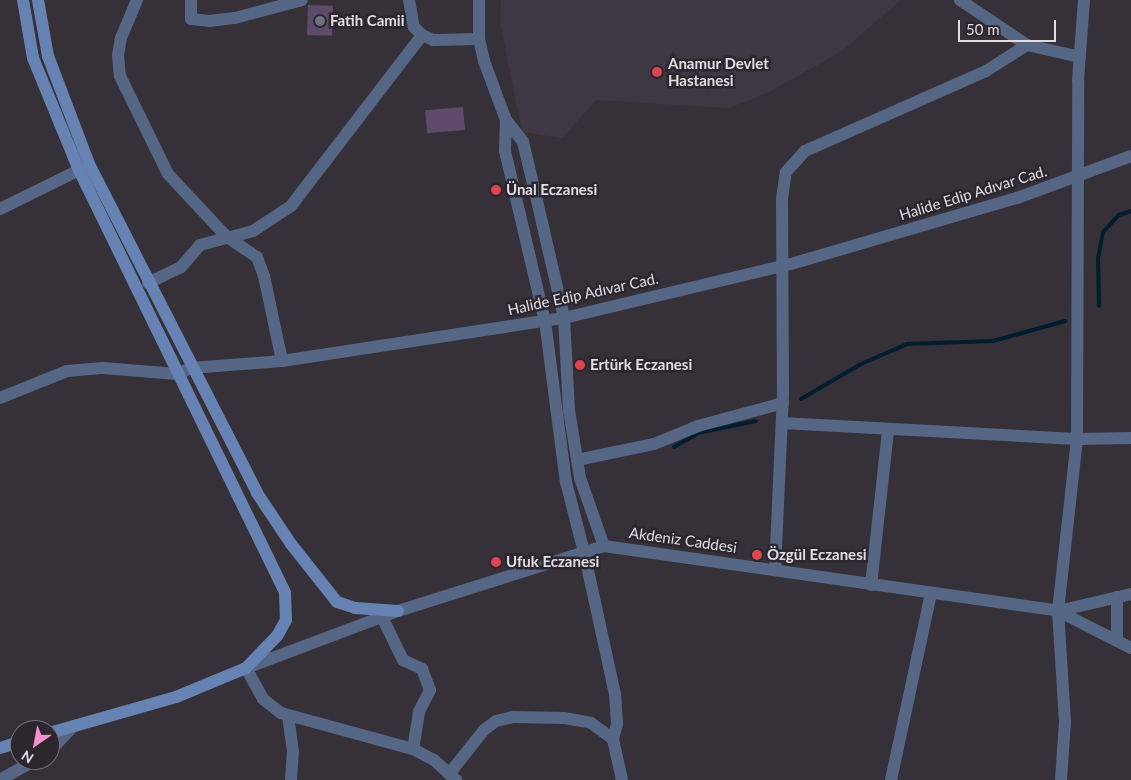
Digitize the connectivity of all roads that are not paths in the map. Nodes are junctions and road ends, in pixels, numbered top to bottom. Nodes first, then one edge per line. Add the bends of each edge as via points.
1 (23, 0) edge
2 (38, 0) edge
3 (137, 0) edge
4 (191, 0) edge
5 (302, 0) edge
6 (409, 0) edge
7 (479, 0) edge
8 (960, 0) edge
9 (1084, 0) edge
10 (422, 35) junction
11 (479, 39) junction
12 (1027, 45) junction
13 (1080, 57) junction
14 (506, 120) junction
15 (1131, 156) edge
16 (79, 170) junction
17 (1079, 176) junction
18 (0, 210) edge
19 (227, 237) junction
20 (783, 267) junction
21 (148, 283) junction
22 (564, 318) junction
23 (545, 321) junction
24 (282, 361) junction
25 (191, 368) junction
26 (177, 374) junction
27 (0, 398) edge
28 (783, 403) junction
29 (782, 422) junction
30 (888, 430) junction
31 (1131, 438) edge
32 (1077, 439) junction
33 (577, 460) junction
34 (604, 546) junction
35 (584, 552) junction
36 (775, 570) junction
37 (871, 586) junction
38 (931, 593) junction
39 (1131, 594) edge
40 (1117, 597) junction
41 (398, 611) junction
42 (1058, 611) junction
43 (382, 617) junction
44 (1117, 640) junction
45 (1131, 648) edge
46 (246, 668) junction
47 (288, 716) junction
48 (72, 727) junction
49 (60, 730) edge
50 (613, 739) junction
51 (60, 741) edge
52 (414, 749) junction
53 (18, 770) edge
54 (453, 777) edge
55 (0, 780) edge
56 (291, 780) edge
57 (622, 780) edge
58 (891, 780) edge
59 (1061, 780) edge

1 - 16 main road via 34,58
2 - 21 main road via 48,56 67,111 89,164
3 - 19 street via 121,38 118,55 120,76 168,174
4 - 5 street via 191,19 210,21 235,18
6 - 10 street via 414,27
7 - 11 street
8 - 12 street
9 - 13 street
10 - 11 street via 433,40
10 - 19 street via 291,206 253,231
11 - 14 street
12 - 13 street
12 - 20 street via 986,71 805,151 793,160 786,172 782,199
13 - 17 street
14 - 22 street via 523,142
14 - 23 street via 505,151
15 - 17 street, Halide Edip Adıvar Cad.
16 - 18 street
16 - 26 main road
17 - 20 street, Halide Edip Adıvar Cad. via 1017,198
17 - 32 street
19 - 21 street via 200,245 181,267
19 - 24 street via 257,257
20 - 22 street, Halide Edip Adıvar Cad.
20 - 28 street
21 - 25 main road
22 - 23 street, Halide Edip Adıvar Cad.
22 - 33 street via 569,410
23 - 24 street, Halide Edip Adıvar Cad.
23 - 35 street via 566,482
24 - 25 street, Halide Edip Adıvar Cad.
25 - 26 street, Halide Edip Adıvar Cad.
25 - 41 main road via 257,493 325,589 337,602 355,608
26 - 27 street, Halide Edip Adıvar Cad. via 103,368 67,371
26 - 46 main road via 285,593 286,620 277,636
28 - 29 street
28 - 33 street via 698,426 654,444
29 - 30 street
29 - 36 street
30 - 32 street
30 - 37 street
31 - 32 street
32 - 42 street
33 - 34 street via 580,478
34 - 35 street, Akdeniz Caddesi
34 - 36 street, Akdeniz Caddesi
35 - 41 street, Akdeniz Caddesi
35 - 50 street via 614,694 617,724
36 - 37 street, Akdeniz Caddesi
37 - 38 street, Akdeniz Caddesi
38 - 42 street, Akdeniz Caddesi
38 - 58 street
39 - 40 street, Akdeniz Caddesi
40 - 42 street, Akdeniz Caddesi
40 - 44 street
41 - 43 street, Akdeniz Caddesi
42 - 44 street
42 - 59 street via 1065,722
43 - 46 street, Akdeniz Caddesi
43 - 52 street via 403,660 422,669 430,690 418,712
44 - 45 street
46 - 47 street via 263,699
46 - 48 main road via 176,697
47 - 52 street
47 - 56 street via 293,751
48 - 49 main road
48 - 51 street
50 - 54 street via 591,723 564,718 513,717 496,721 484,730
50 - 57 street
52 - 54 street via 434,760
53 - 55 street

